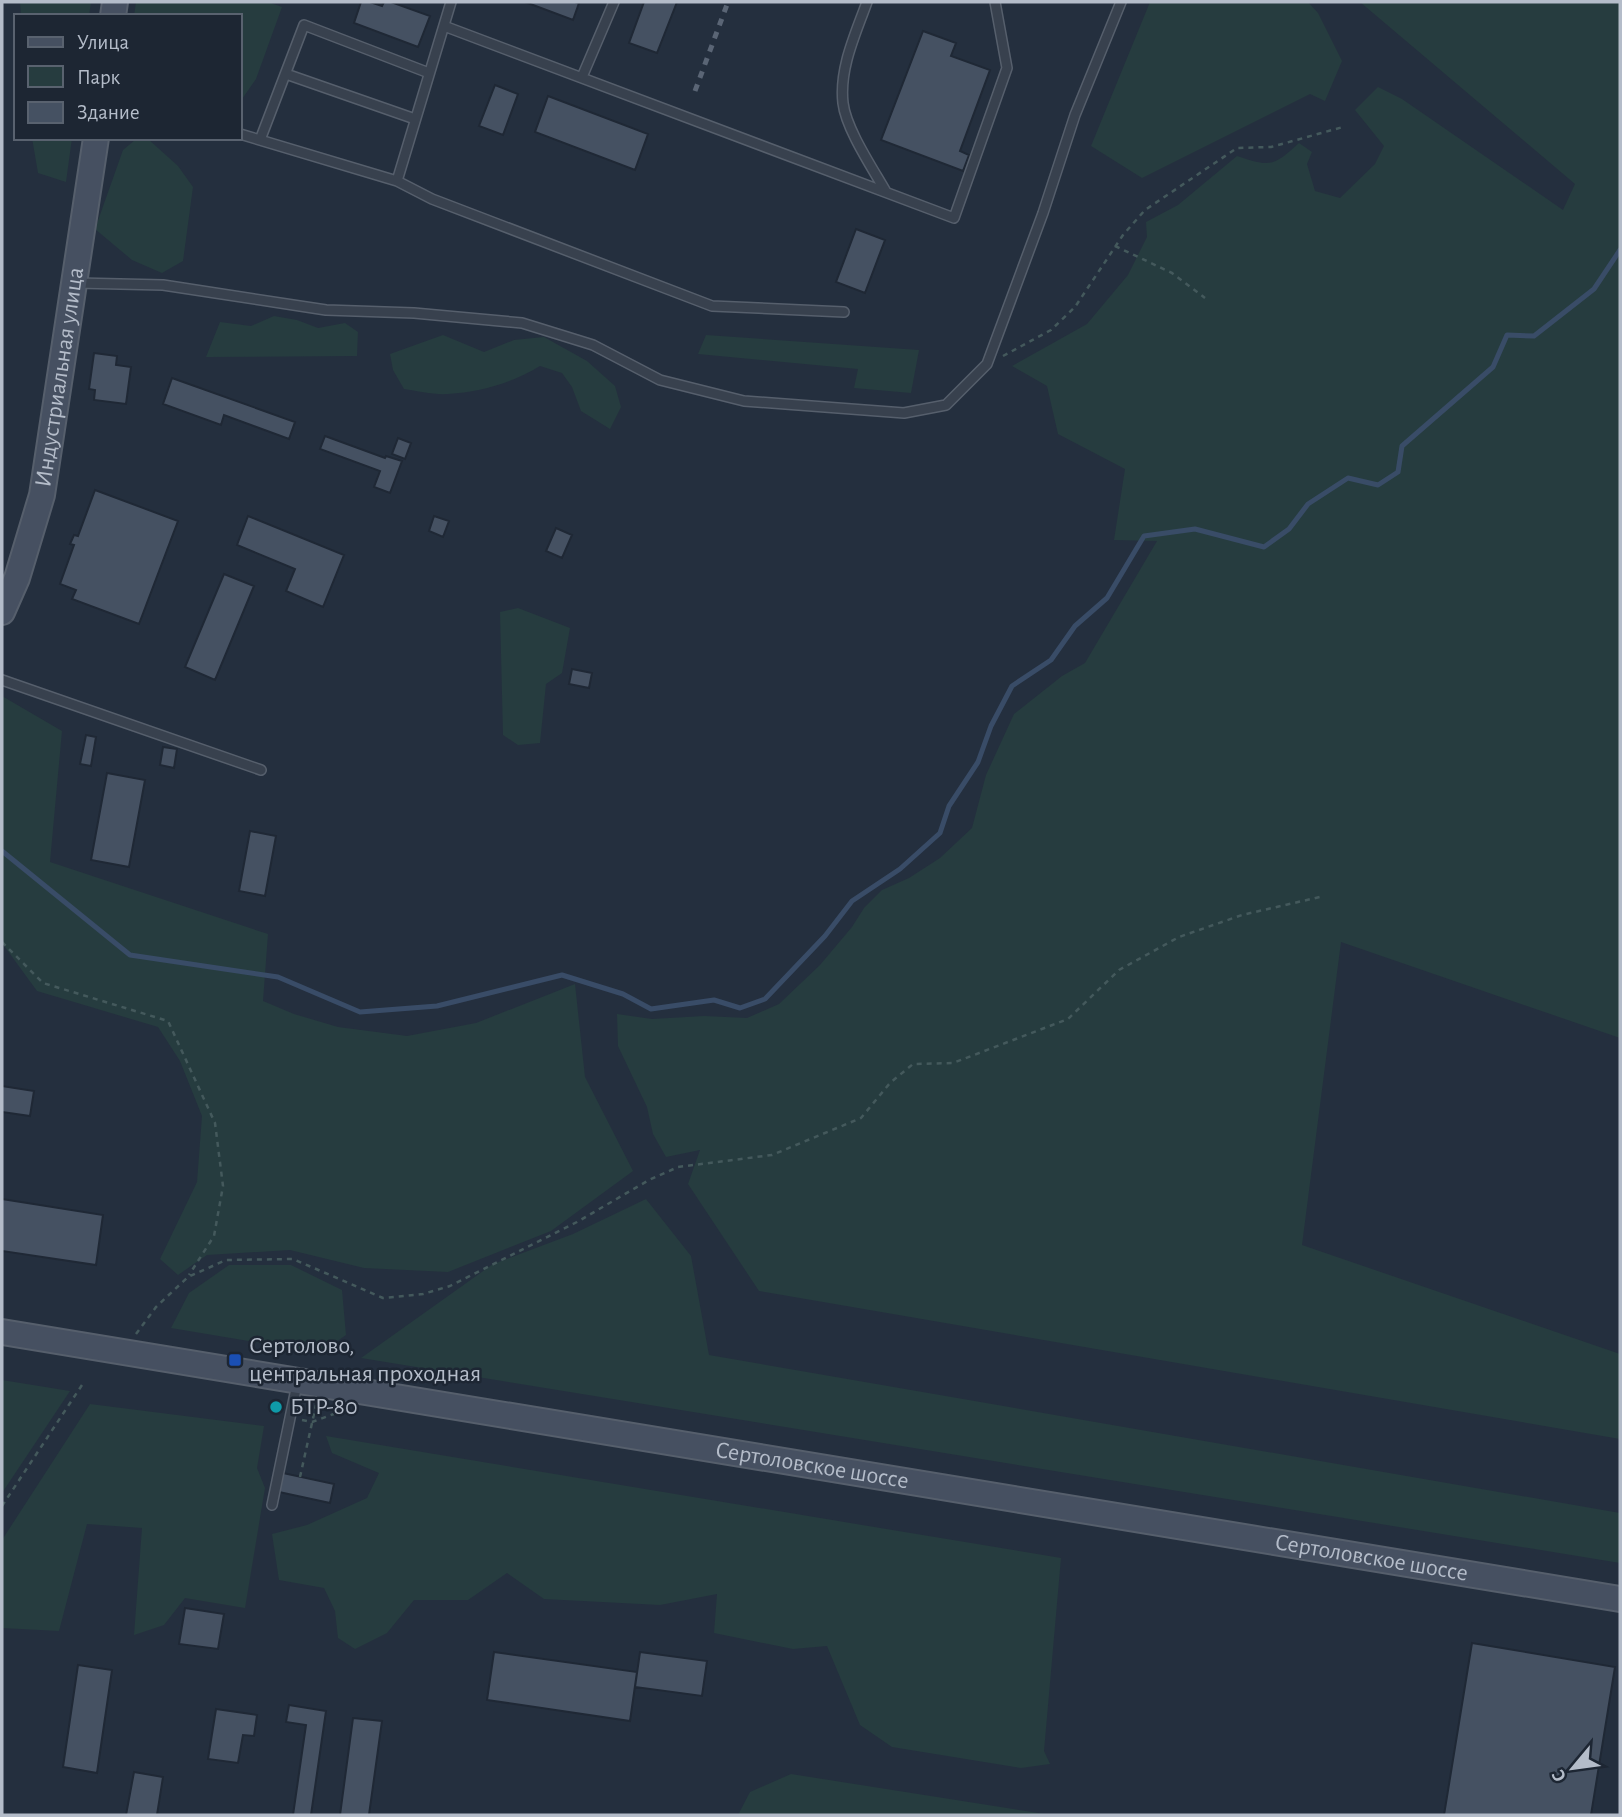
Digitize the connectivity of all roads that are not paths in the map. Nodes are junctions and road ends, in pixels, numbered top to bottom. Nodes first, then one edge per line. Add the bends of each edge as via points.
1 (452, 2) edge
2 (614, 2) edge
3 (867, 2) edge
4 (995, 2) edge
5 (1121, 2) edge
6 (444, 26) junction
7 (429, 73) junction
8 (286, 74) junction
9 (582, 77) junction
10 (415, 119) junction
11 (242, 135) edge
12 (96, 140) edge
13 (260, 140) junction
14 (397, 181) junction
15 (886, 192) junction
16 (75, 283) junction
17 (844, 312) dead end
18 (2, 612) edge
19 (2, 680) edge
20 (261, 770) dead end
21 (2, 1332) edge
22 (308, 1389) junction
23 (272, 1505) dead end
24 (1620, 1600) edge

1 - 6 lane
2 - 9 lane
3 - 15 lane via 847,59 843,103
4 - 15 lane via 1007,68 954,218
5 - 16 lane via 1075,115 987,364 946,405 904,413 744,401 660,380 593,345 522,323 326,310 163,285
6 - 7 lane
6 - 9 lane
7 - 8 lane via 304,25
7 - 10 lane
8 - 10 lane
8 - 13 lane
9 - 15 lane
10 - 14 lane
11 - 13 lane
12 - 16 main road, Индустриальная улица
13 - 14 lane
14 - 17 lane via 432,199 712,306
16 - 18 main road, Индустриальная улица via 42,495 18,578
19 - 20 lane
21 - 22 main road, Сертоловское шоссе
22 - 23 lane via 290,1417
22 - 24 main road, Сертоловское шоссе

